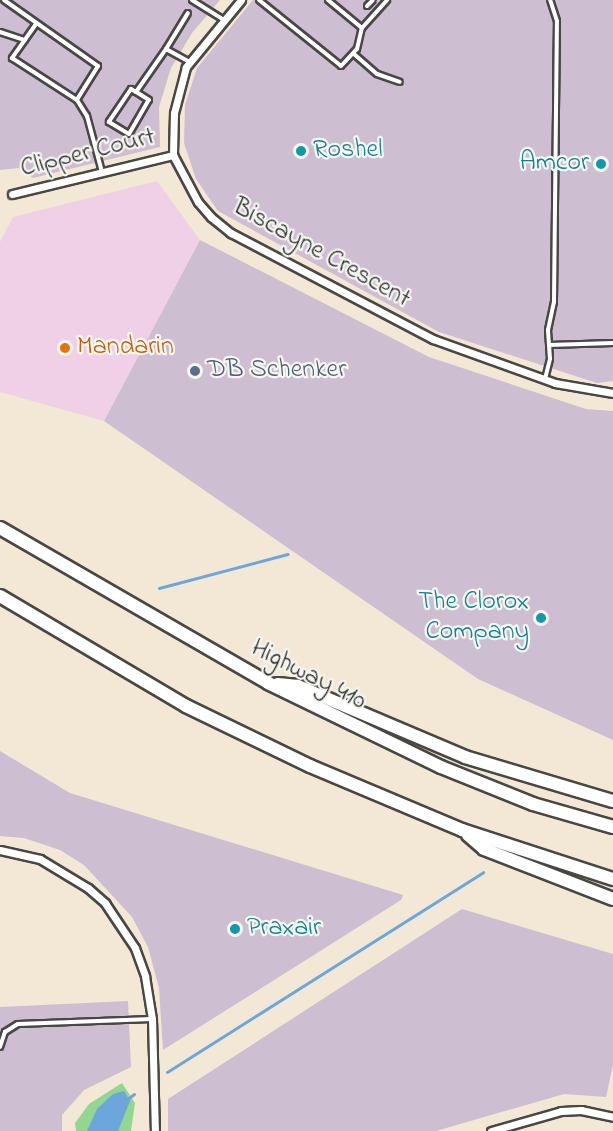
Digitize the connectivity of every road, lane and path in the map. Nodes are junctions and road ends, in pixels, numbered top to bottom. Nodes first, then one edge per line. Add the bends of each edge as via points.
1 (4, 0) edge
2 (192, 0) edge
3 (241, 0) edge
4 (259, 0) edge
5 (271, 0) edge
6 (328, 0) edge
7 (373, 0) edge
8 (387, 0) edge
9 (550, 0) edge
10 (266, 6) junction
11 (368, 6) dead end
12 (188, 13) dead end
13 (224, 20) junction
14 (36, 24) junction
15 (362, 28) junction
16 (0, 32) edge
17 (25, 40) junction
18 (166, 49) junction
19 (354, 54) junction
20 (189, 63) junction
21 (400, 82) dead end
22 (136, 92) junction
23 (76, 100) junction
24 (173, 155) junction
25 (102, 172) junction
26 (12, 194) dead end
27 (613, 343) edge
28 (549, 345) junction
29 (545, 378) junction
30 (613, 393) edge
31 (0, 528) edge
32 (0, 596) edge
33 (268, 683) junction
34 (613, 801) edge
35 (613, 827) edge
36 (462, 830) junction
37 (0, 850) edge
38 (613, 879) edge
39 (613, 899) edge
40 (153, 1019) junction
41 (0, 1047) edge
42 (613, 1118) edge
43 (155, 1131) edge
44 (491, 1131) edge

1 - 14 lane
2 - 13 lane
3 - 13 street, Biscayne Crescent
4 - 10 lane
5 - 10 lane
6 - 15 lane
7 - 11 lane
8 - 15 lane
9 - 28 lane via 557,21 554,302
10 - 19 lane via 341,66
12 - 18 lane
13 - 20 street, Biscayne Crescent
14 - 17 lane
14 - 23 lane via 98,66
15 - 19 lane
16 - 17 lane
17 - 23 lane via 12,58
18 - 20 lane
18 - 22 lane
19 - 21 lane via 377,74
20 - 24 street, Biscayne Crescent via 174,113
22 - 22 lane via 149,100 129,134 109,122 131,89
23 - 25 lane via 87,116
24 - 25 street, Clipper Court
24 - 29 street, Biscayne Crescent via 198,202 231,233 433,339
25 - 26 street, Clipper Court
27 - 28 lane
28 - 29 lane
29 - 30 street, Biscayne Crescent via 576,389
31 - 33 highway, Highway 410
32 - 36 highway via 186,706 310,766
33 - 34 highway via 298,686 465,757
33 - 35 highway, Highway 410 via 441,767 533,804
36 - 38 highway
36 - 39 highway via 484,849
37 - 40 street via 40,859 63,870 105,903 135,948
40 - 41 lane via 18,1024 5,1032
40 - 43 street
42 - 44 street via 581,1110 561,1111

